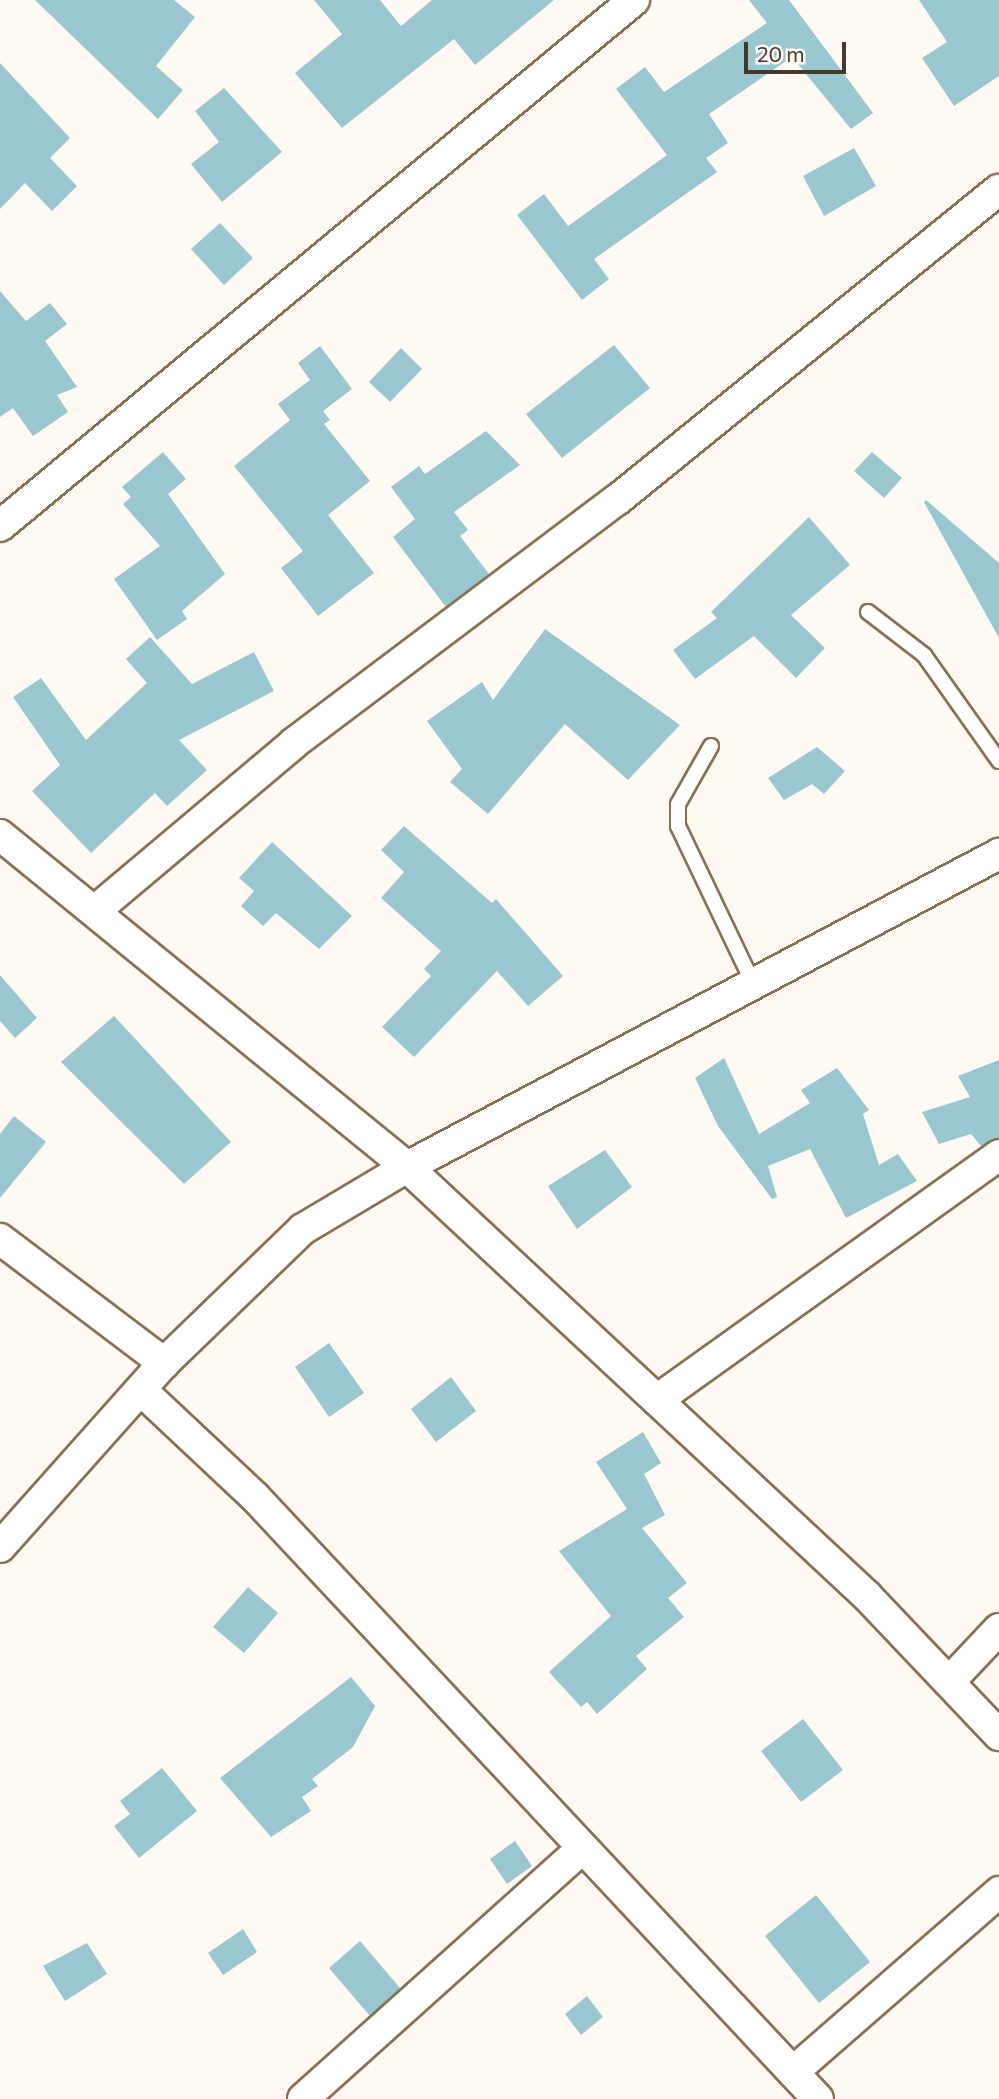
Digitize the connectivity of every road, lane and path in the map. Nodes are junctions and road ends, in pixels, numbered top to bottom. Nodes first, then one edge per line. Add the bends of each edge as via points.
1 (635, 0) edge
2 (996, 198) edge
3 (0, 526) edge
4 (868, 612) dead end
5 (711, 746) dead end
6 (999, 761) edge
7 (0, 835) edge
8 (999, 854) edge
9 (96, 910) junction
10 (755, 986) junction
11 (999, 1155) edge
12 (407, 1167) junction
13 (0, 1238) edge
14 (164, 1363) junction
15 (141, 1390) junction
16 (657, 1400) junction
17 (0, 1547) edge
18 (999, 1629) edge
19 (949, 1682) junction
20 (999, 1735) edge
21 (583, 1848) junction
22 (999, 1892) edge
23 (793, 2072) junction
24 (303, 2099) edge
25 (818, 2099) edge

1 - 3 street
2 - 9 street via 617,500 294,743
4 - 6 lane via 924,655
5 - 10 lane via 678,804 678,826
7 - 9 street
8 - 10 street
9 - 12 street
10 - 12 street
11 - 16 street
12 - 14 street via 303,1229
12 - 16 street
13 - 14 street
14 - 15 street
15 - 17 street
15 - 21 street via 255,1497
16 - 19 street via 867,1596
18 - 19 street
19 - 20 street
21 - 23 street
21 - 24 street
22 - 23 street
23 - 25 street

